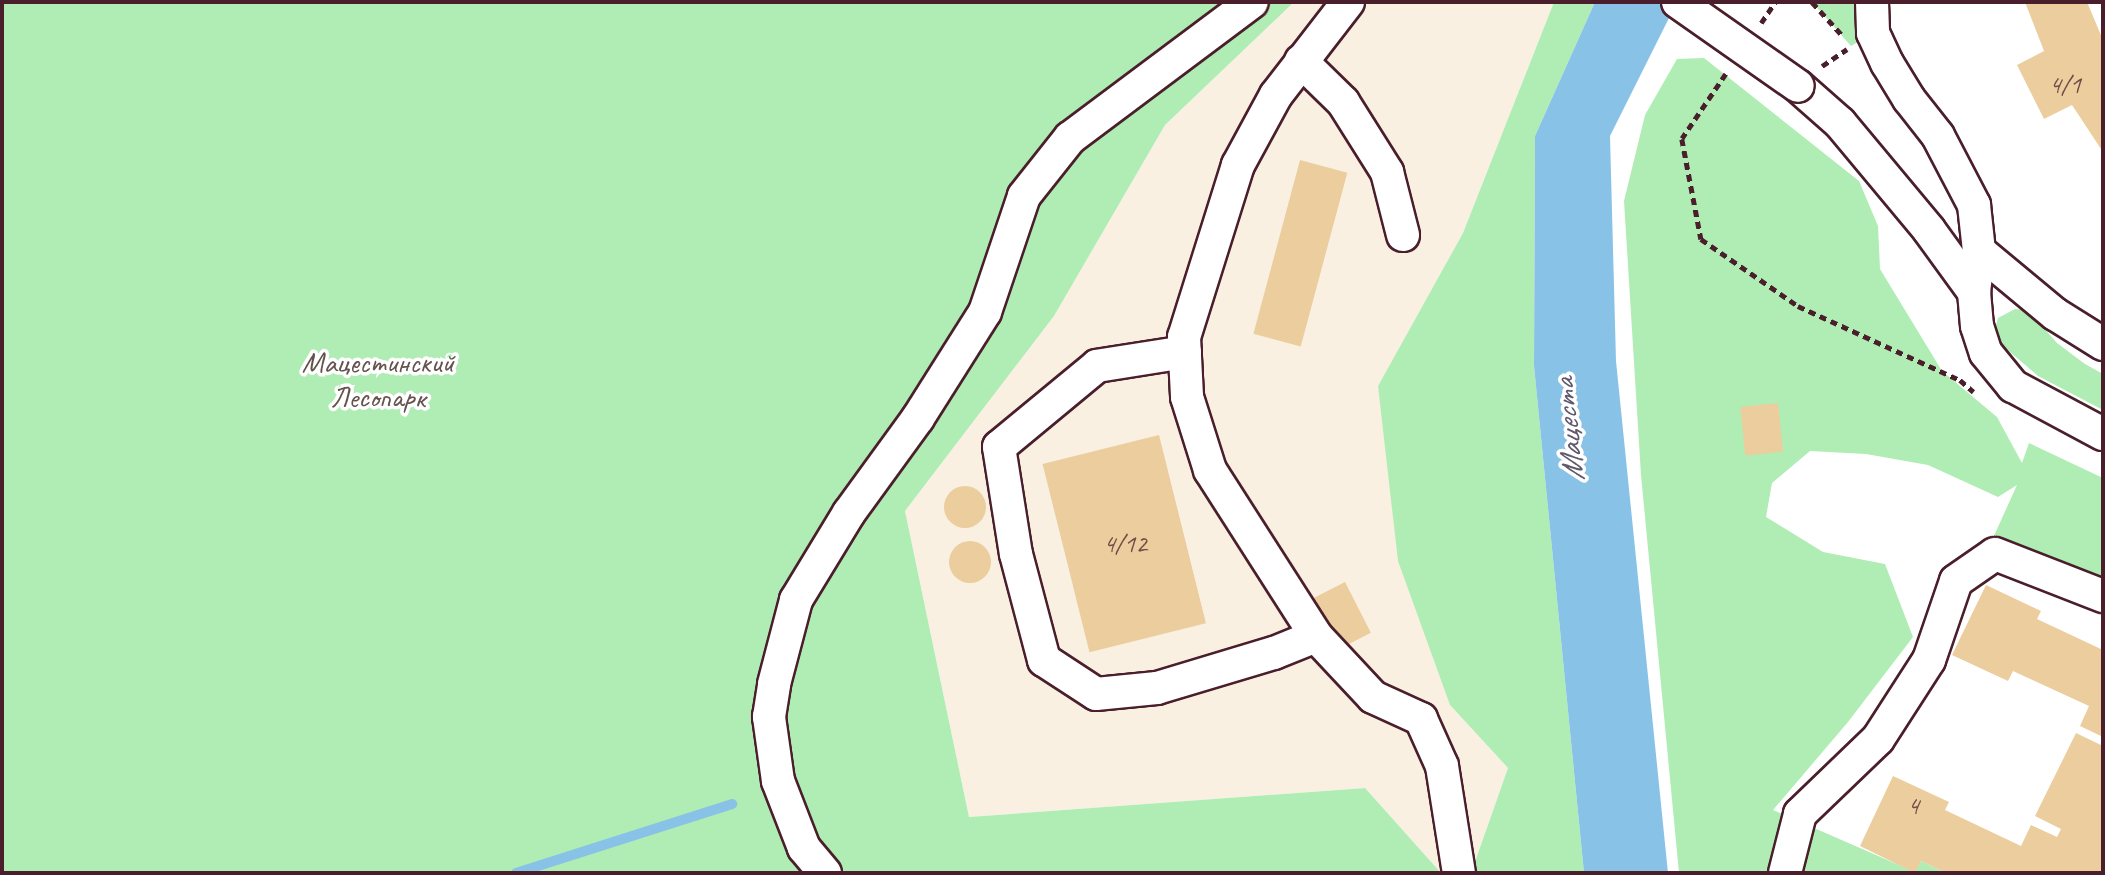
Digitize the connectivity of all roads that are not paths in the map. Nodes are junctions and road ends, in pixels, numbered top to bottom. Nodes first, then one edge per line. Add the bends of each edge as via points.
1 (1252, 2) edge
2 (1348, 2) edge
3 (1678, 2) edge
4 (1872, 2) edge
5 (1301, 61) junction
6 (1403, 235) dead end
7 (1979, 251) junction
8 (1974, 292) junction
9 (2103, 344) edge
10 (1185, 352) junction
11 (2103, 434) edge
12 (2103, 596) edge
13 (1316, 636) junction
14 (825, 873) edge
15 (1459, 873) edge
16 (1785, 873) edge

1 - 14 street via 1070,138 1024,195 985,312 796,600 769,717 778,781 804,848
2 - 5 street
3 - 8 street, bridge via 1806,79
4 - 7 street via 1873,33 1887,63 1938,136 1974,205
5 - 6 street via 1343,102 1387,173
5 - 10 street via 1276,95 1238,165 1184,337
7 - 8 street
7 - 9 street via 2055,314
8 - 11 street via 1977,326 1986,353 2013,386
10 - 13 street via 1187,397 1210,470
10 - 13 street via 1097,366 999,447 1016,554 1044,660 1096,694 1157,688
12 - 16 street via 1995,554 1956,581 1929,660 1878,739 1800,814
13 - 15 street via 1373,697 1421,719 1443,766

